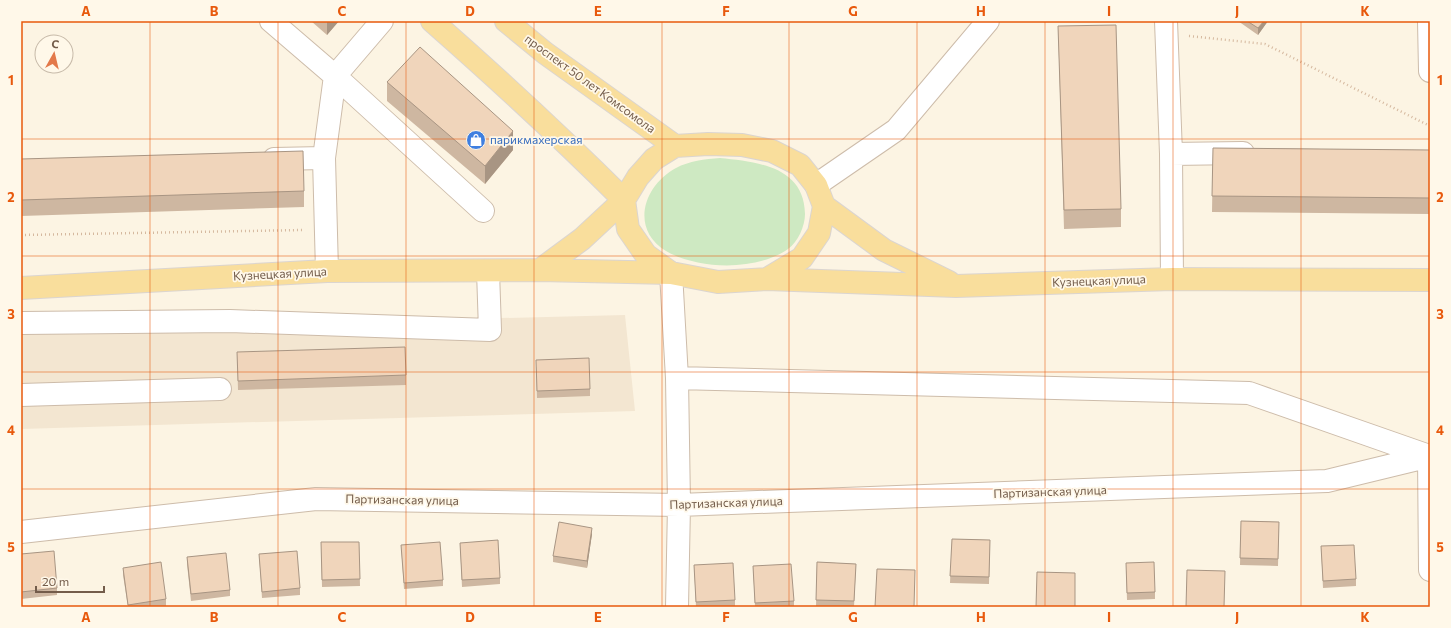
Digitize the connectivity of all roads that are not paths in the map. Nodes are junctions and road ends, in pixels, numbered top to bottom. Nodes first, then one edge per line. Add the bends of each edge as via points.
1 (271, 21) edge
2 (382, 21) edge
3 (432, 21) edge
4 (506, 21) edge
5 (988, 21) edge
6 (1429, 21) edge
7 (1166, 27) edge
8 (1430, 71) edge
9 (335, 76) junction
10 (675, 146) junction
11 (1265, 153) edge
12 (1170, 154) junction
13 (324, 158) junction
14 (252, 160) edge
15 (816, 185) junction
16 (624, 200) junction
17 (824, 206) junction
18 (483, 212) dead end
19 (540, 270) junction
20 (327, 271) junction
21 (488, 271) junction
22 (671, 273) junction
23 (767, 279) junction
24 (1172, 279) junction
25 (1430, 280) edge
26 (956, 286) junction
27 (21, 288) edge
28 (21, 323) edge
29 (677, 378) junction
30 (220, 389) dead end
31 (21, 395) edge
32 (1429, 456) edge
33 (679, 505) junction
34 (21, 532) edge
35 (1430, 570) edge
36 (677, 607) edge

1 - 9 street
2 - 9 street
3 - 16 main road via 503,83
4 - 10 main road, проспект 50 лет Комсомола via 545,53
5 - 15 street via 896,130
6 - 8 street
7 - 12 street
9 - 13 street
9 - 18 street
10 - 15 main road via 742,145 772,151 800,166
10 - 16 main road via 654,160 638,177
11 - 12 street
12 - 24 street
13 - 14 street
13 - 20 street
15 - 17 main road
16 - 19 main road via 582,239
16 - 22 main road via 628,230 646,255
17 - 23 main road via 819,233 802,258
17 - 26 main road via 884,250
19 - 21 main road, Кузнецкая улица
19 - 22 main road, Кузнецкая улица
20 - 21 main road, Кузнецкая улица
20 - 27 main road, Кузнецкая улица
21 - 28 street via 490,330 230,321
22 - 23 main road, Кузнецкая улица via 718,282
22 - 29 street
23 - 26 main road, Кузнецкая улица
24 - 25 main road, Кузнецкая улица
24 - 26 main road, Кузнецкая улица
29 - 32 street via 1249,393
29 - 33 street
30 - 31 street
32 - 33 street, Партизанская улица via 1327,481
32 - 35 street
33 - 34 street, Партизанская улица via 316,499
33 - 36 street

